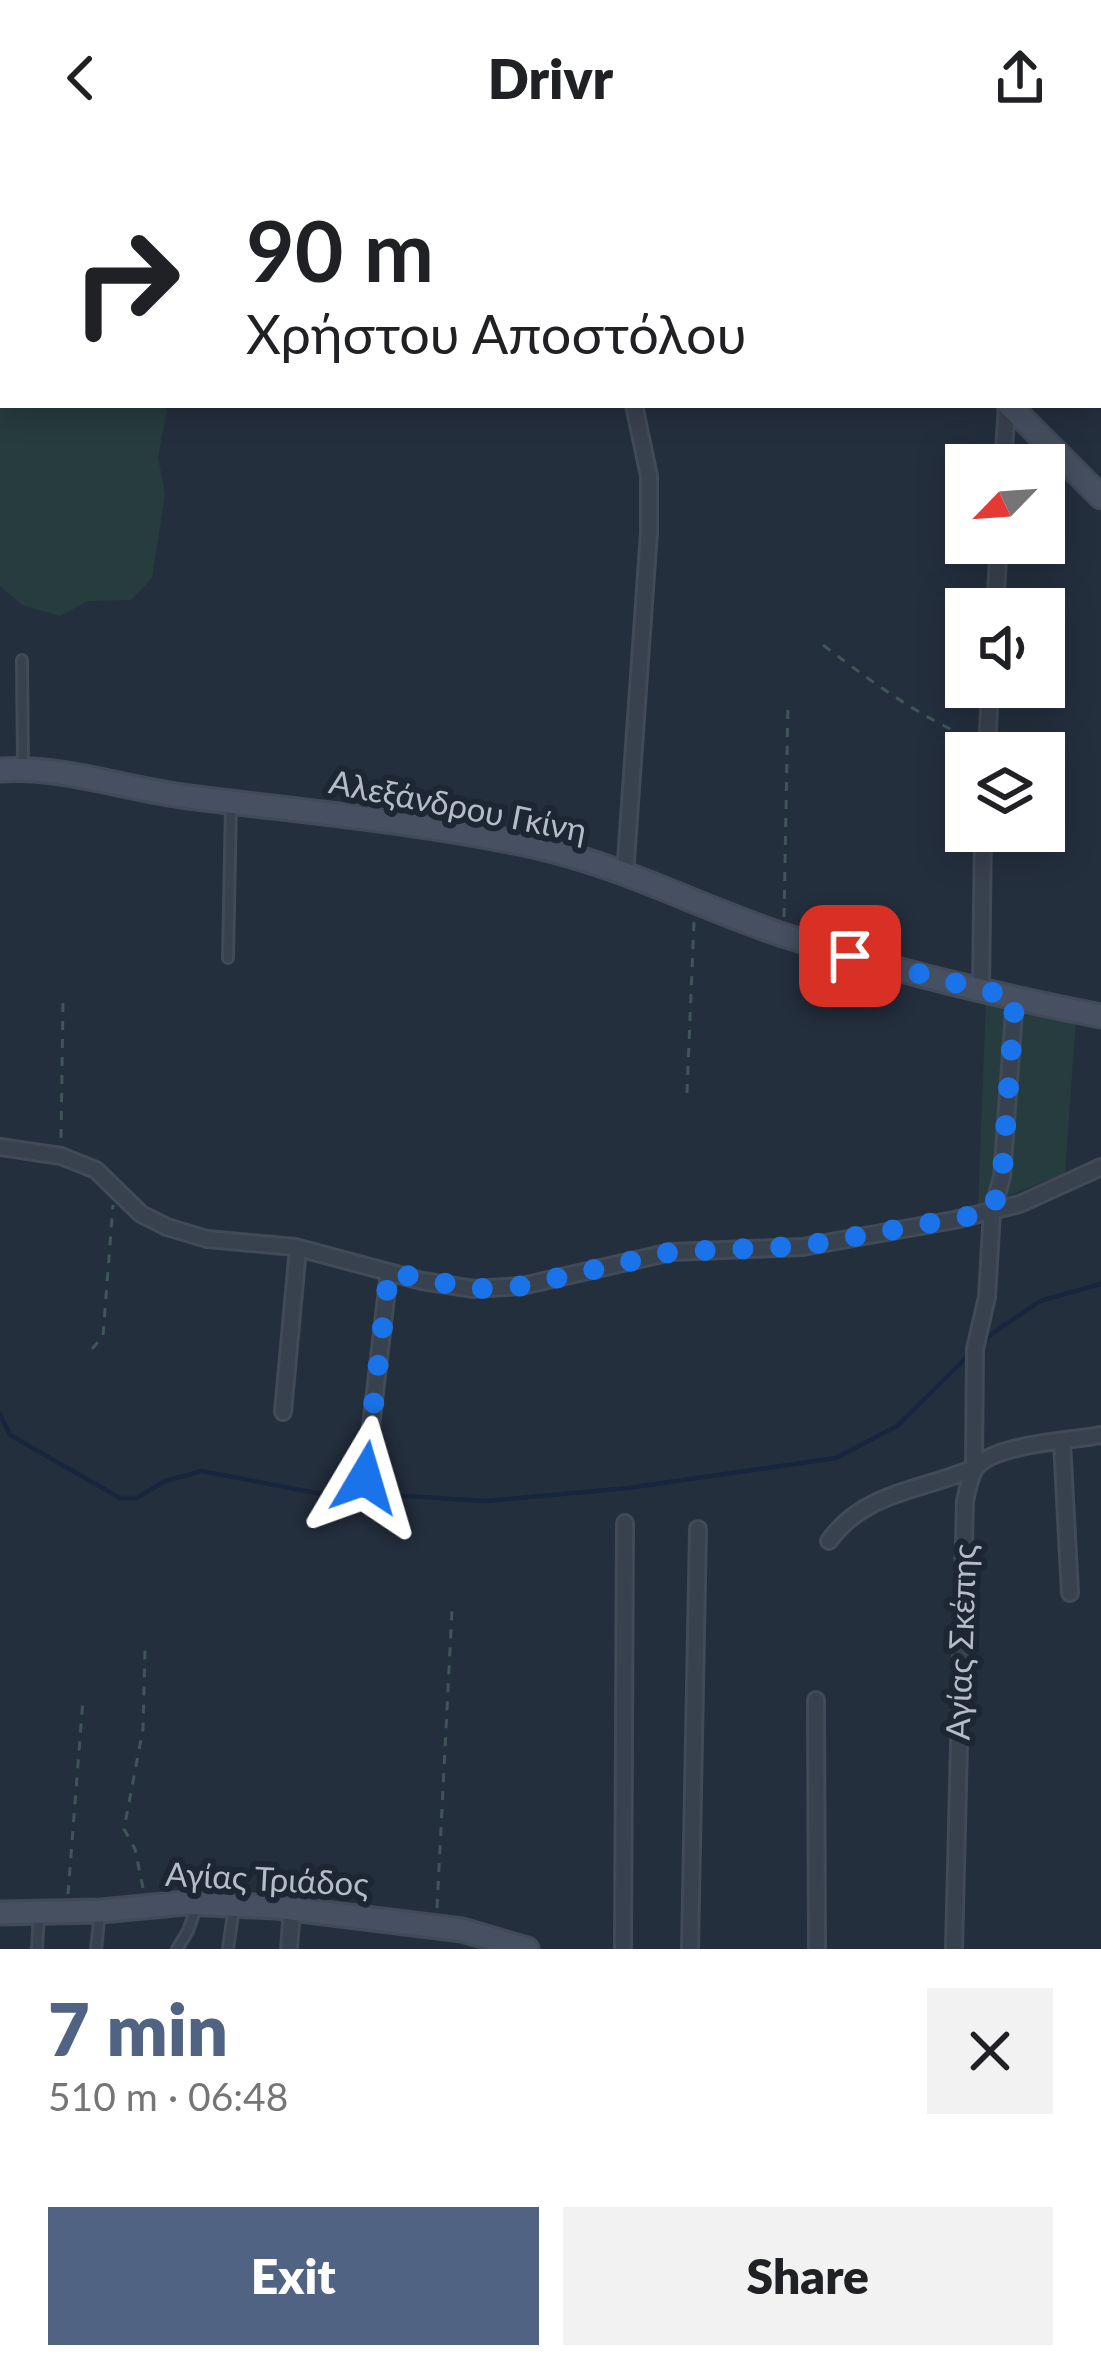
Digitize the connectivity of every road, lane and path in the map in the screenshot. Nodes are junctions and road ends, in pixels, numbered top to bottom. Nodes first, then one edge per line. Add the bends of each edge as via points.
1 (635, 408) edge
2 (1008, 408) edge
3 (1011, 408) edge
4 (1005, 444) edge
5 (1101, 496) edge
6 (823, 645) dead end
7 (22, 660) dead end
8 (788, 703) dead end
9 (952, 732) edge
10 (12, 769) edge
11 (231, 802) junction
12 (983, 852) edge
13 (625, 875) junction
14 (698, 904) junction
15 (783, 935) junction
16 (228, 958) dead end
17 (982, 989) junction
18 (1015, 998) junction
19 (64, 1002) dead end
20 (1101, 1016) edge
21 (687, 1093) dead end
22 (0, 1148) edge
23 (61, 1156) junction
24 (1101, 1167) edge
25 (114, 1190) junction
26 (992, 1212) junction
27 (298, 1248) junction
28 (389, 1272) junction
29 (92, 1348) dead end
30 (284, 1412) dead end
31 (1101, 1435) edge
32 (1061, 1442) junction
33 (974, 1468) junction
34 (365, 1478) dead end
35 (625, 1523) dead end
36 (698, 1529) dead end
37 (830, 1541) dead end
38 (1070, 1593) dead end
39 (452, 1610) dead end
40 (145, 1649) dead end
41 (83, 1699) dead end
42 (817, 1700) dead end
43 (197, 1903) junction
44 (234, 1905) junction
45 (145, 1906) junction
46 (292, 1909) junction
47 (71, 1911) junction
48 (100, 1911) junction
49 (39, 1912) junction
50 (0, 1913) edge
51 (436, 1927) junction
52 (37, 1949) edge
53 (96, 1949) edge
54 (177, 1949) edge
55 (228, 1949) edge
56 (289, 1949) edge
57 (527, 1949) edge
58 (622, 1949) edge
59 (690, 1949) edge
60 (817, 1949) edge
61 (954, 1949) edge

1 - 13 street via 649,476 649,532
2 - 4 street
3 - 5 street
6 - 9 path
7 - 10 lane
8 - 15 path
10 - 11 street, Αλεξάνδρου Γκίνη
11 - 13 street, Αλεξάνδρου Γκίνη via 546,849
11 - 16 lane
12 - 17 street
13 - 14 street, Αλεξάνδρου Γκίνη
14 - 15 street, Αλεξάνδρου Γκίνη
14 - 21 path
15 - 17 street, Αλεξάνδρου Γκίνη
17 - 18 street, Αλεξάνδρου Γκίνη
18 - 20 street, Αλεξάνδρου Γκίνη
18 - 26 street, Αγίας Σκέπης via 1002,1177
19 - 23 path
22 - 23 street
23 - 25 street via 96,1170
24 - 26 street
25 - 27 street via 167,1227
25 - 29 path via 103,1336
26 - 28 street via 803,1246 671,1252 522,1286 474,1289
26 - 33 street, Αγίας Σκέπης via 975,1349
27 - 28 street
27 - 30 street
28 - 34 street
31 - 32 street
32 - 33 street
32 - 38 street
33 - 37 street via 869,1505
33 - 61 street, Αγίας Σκέπης via 964,1521
35 - 58 street
36 - 59 street
39 - 51 path
40 - 45 path via 142,1729 124,1829
41 - 47 path
42 - 60 street
43 - 44 street, Αγίας Τριάδος
43 - 45 street, Αγίας Τριάδος
43 - 54 lane
44 - 46 street, Αγίας Τριάδος
44 - 55 lane
45 - 48 street, Αγίας Τριάδος
46 - 51 street, Αγίας Τριάδος
46 - 56 street
47 - 48 street, Αγίας Τριάδος
47 - 49 street, Αγίας Τριάδος
48 - 53 lane
49 - 50 street, Αγίας Τριάδος
49 - 52 lane
51 - 57 street, Αγίας Τριάδος

